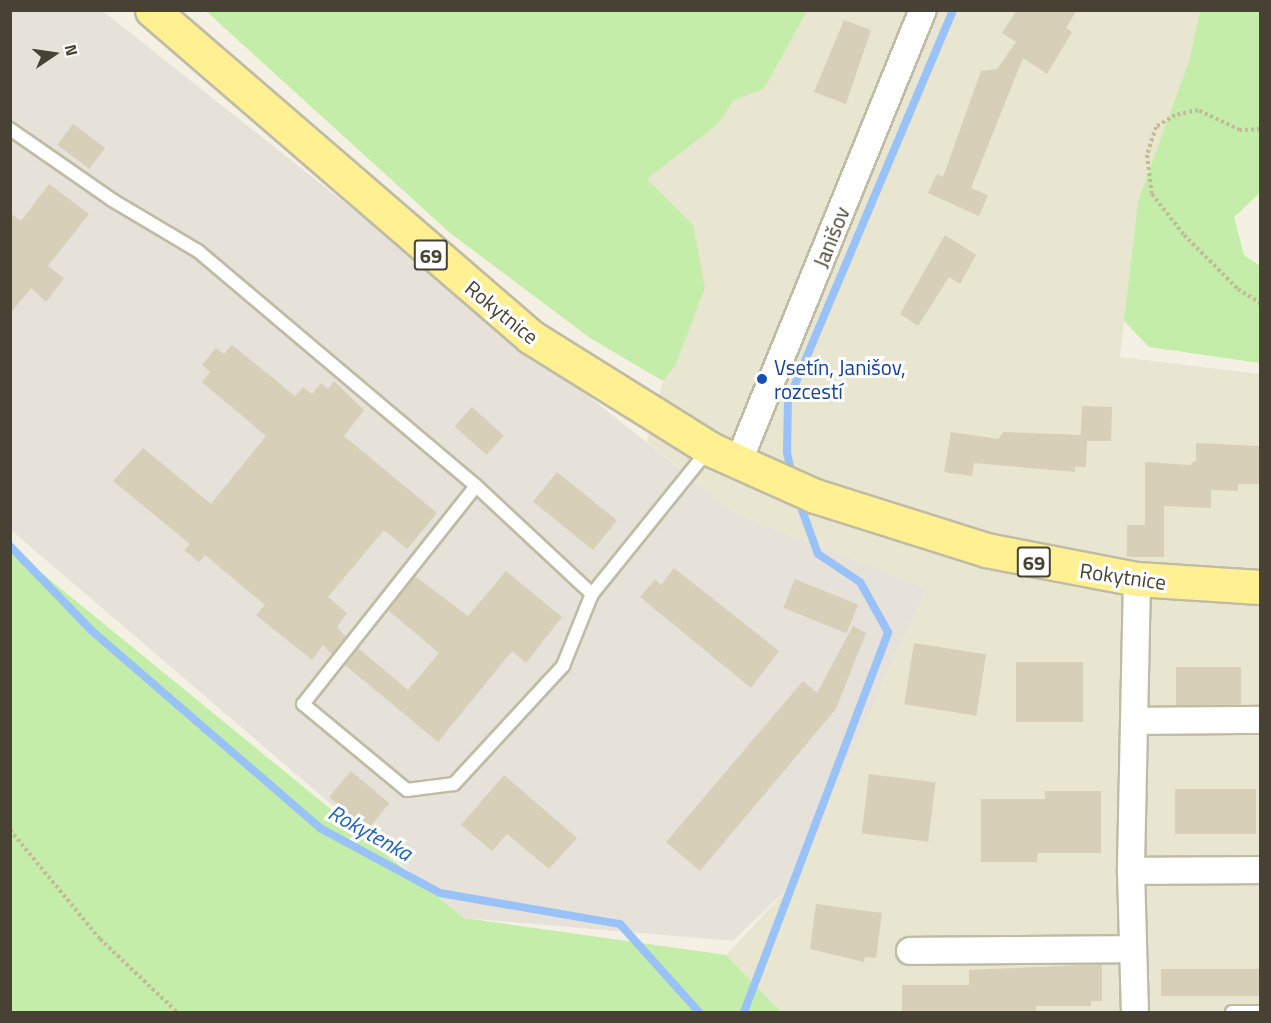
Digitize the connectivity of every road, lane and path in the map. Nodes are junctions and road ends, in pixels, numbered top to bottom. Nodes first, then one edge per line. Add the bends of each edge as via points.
1 (152, 10) edge
2 (923, 10) edge
3 (10, 129) edge
4 (1260, 129) edge
5 (1260, 303) edge
6 (724, 456) junction
7 (476, 486) junction
8 (1137, 579) junction
9 (1260, 587) edge
10 (592, 594) junction
11 (1260, 720) edge
12 (1135, 721) junction
13 (10, 830) edge
14 (1260, 870) edge
15 (1131, 871) junction
16 (1133, 949) junction
17 (910, 951) dead end
18 (177, 1012) edge
19 (1135, 1012) edge
20 (1232, 1012) edge
21 (1260, 1012) edge

1 - 6 main road, Rokytnice / 69 via 531,337
2 - 6 street, Janišov
3 - 7 lane via 112,200 198,251
4 - 5 path via 1240,130 1198,110 1175,115 1156,126 1147,155 1152,194 1207,258
6 - 8 main road, Rokytnice / 69 via 815,496 986,550
6 - 10 lane
7 - 10 lane
7 - 10 lane via 303,704 407,790 453,784 563,666
8 - 9 main road, Rokytnice / 69
8 - 12 street
11 - 12 street
12 - 15 street
13 - 18 path via 100,939
14 - 15 street
15 - 16 street
16 - 17 street
16 - 19 street
20 - 21 lane

